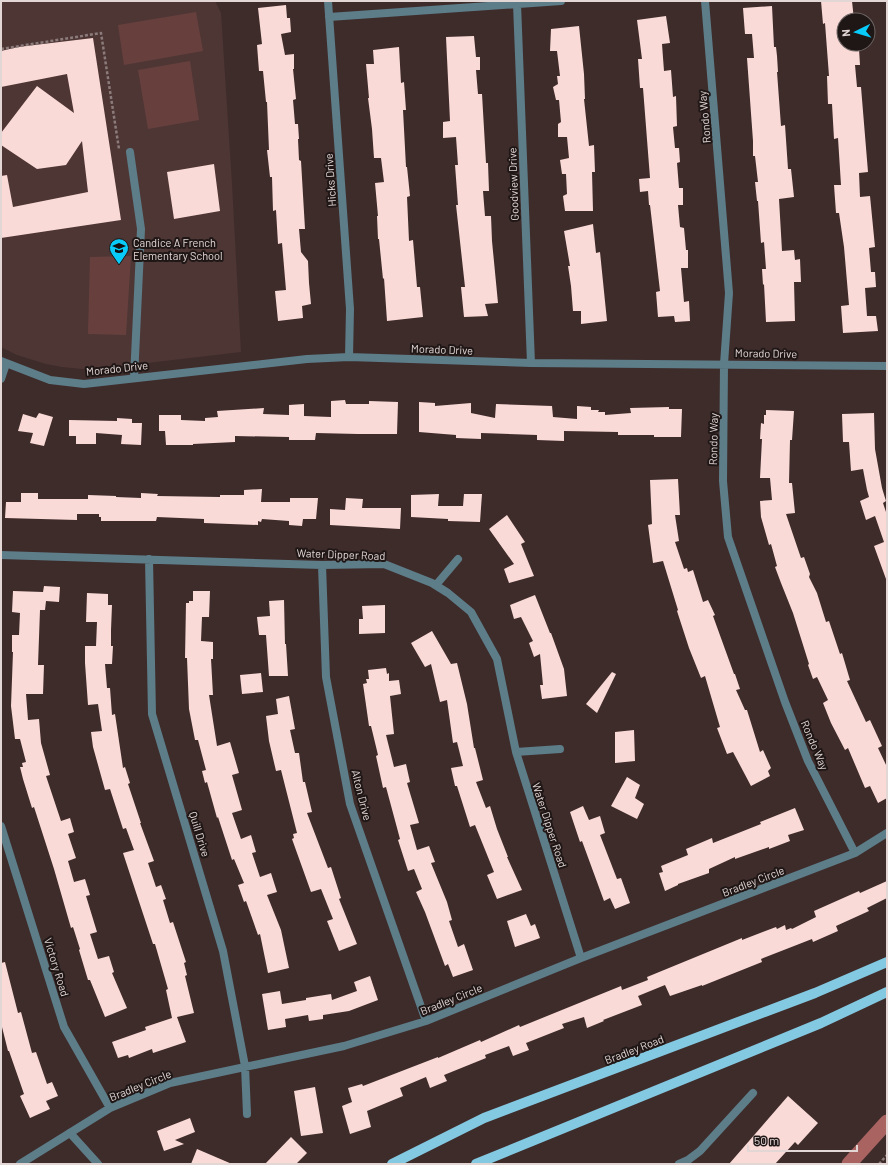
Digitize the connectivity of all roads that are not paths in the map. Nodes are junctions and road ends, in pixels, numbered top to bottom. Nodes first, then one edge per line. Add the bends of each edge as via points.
1 (328, 1) edge
2 (561, 1) edge
3 (705, 1) edge
4 (517, 4) junction
5 (329, 18) junction
6 (130, 152) dead end
7 (349, 357) junction
8 (3, 363) edge
9 (531, 363) junction
10 (724, 364) junction
11 (887, 366) edge
12 (134, 378) junction
13 (1, 379) edge
14 (1, 555) edge
15 (149, 559) junction
16 (458, 559) dead end
17 (322, 565) junction
18 (436, 585) junction
19 (560, 749) dead end
20 (516, 752) junction
21 (1, 826) edge
22 (887, 833) edge
23 (855, 853) junction
24 (581, 958) junction
25 (887, 962) edge
26 (887, 992) edge
27 (426, 1021) junction
28 (245, 1066) junction
29 (753, 1093) dead end
30 (110, 1108) junction
31 (247, 1114) dead end
32 (70, 1133) junction
33 (20, 1164) edge
34 (98, 1164) edge
35 (392, 1164) edge
36 (476, 1164) edge
37 (679, 1164) edge

1 - 5 street, Hicks Drive
2 - 4 street
3 - 10 street, Rondo Way via 729,293
4 - 5 street
4 - 9 street, Goodview Drive
5 - 7 street, Hicks Drive via 350,309
6 - 12 street via 141,229
7 - 9 street, Morado Drive
7 - 12 street, Morado Drive via 307,359
8 - 12 street, Morado Drive via 50,380 84,384
8 - 13 street
9 - 10 street, Morado Drive
10 - 11 street, Morado Drive
10 - 23 street, Rondo Way via 723,481 728,537 785,702 806,753
14 - 15 street, Water Dipper Road
15 - 17 street, Water Dipper Road
15 - 28 street, Quill Drive via 152,714 223,951
16 - 18 street
17 - 18 street, Water Dipper Road via 384,564
17 - 27 street, Alton Drive via 326,678 350,804
18 - 20 street, Water Dipper Road via 471,612 497,659
19 - 20 street
20 - 24 street, Water Dipper Road
21 - 30 street, Victory Road via 64,1027
22 - 23 street, Bradley Circle
23 - 24 street, Bradley Circle
24 - 27 street, Bradley Circle
25 - 35 main road, Bradley Road via 816,993 484,1118
26 - 36 main road via 821,1023
27 - 28 street, Bradley Circle via 344,1046
28 - 30 street, Bradley Circle via 170,1083
28 - 31 street, Quill Drive
29 - 37 street via 700,1151
30 - 32 street, Bradley Circle
32 - 33 street, Bradley Circle
32 - 34 street

